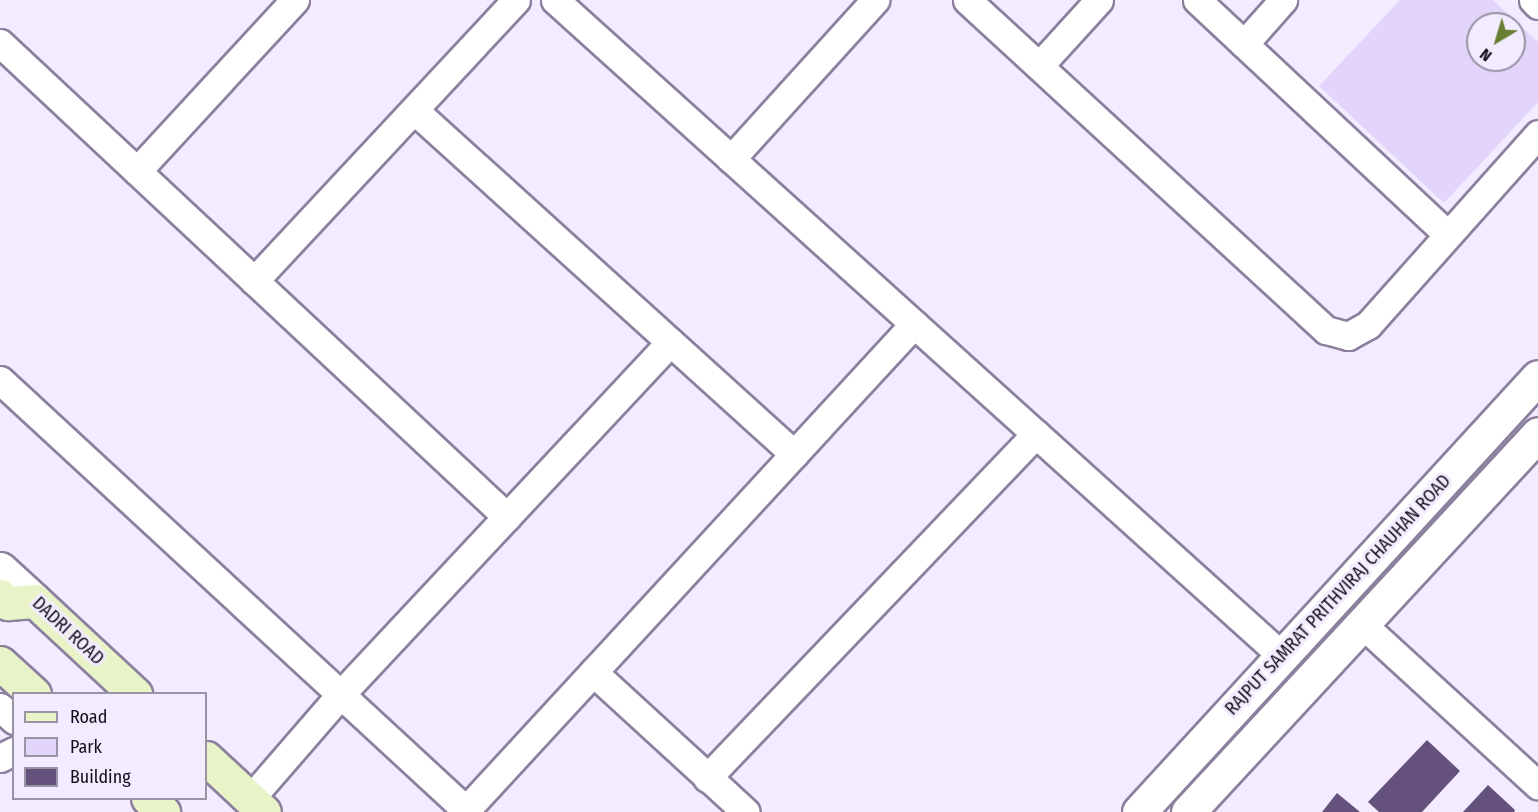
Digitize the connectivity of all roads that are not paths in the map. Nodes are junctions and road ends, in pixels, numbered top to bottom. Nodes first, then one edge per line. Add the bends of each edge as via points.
1 (516, 0) edge
2 (555, 0) edge
3 (875, 0) edge
4 (967, 0) edge
5 (1099, 0) edge
6 (1197, 0) edge
7 (1283, 0) edge
8 (1533, 0) edge
9 (292, 1) edge
10 (1538, 5) edge
11 (0, 43) edge
12 (1244, 44) junction
13 (1039, 66) junction
14 (414, 110) junction
15 (1538, 134) edge
16 (731, 159) junction
17 (137, 171) junction
18 (1446, 233) junction
19 (254, 281) junction
20 (914, 324) junction
21 (670, 342) junction
22 (1538, 377) edge
23 (0, 380) edge
24 (1036, 434) junction
25 (1538, 434) edge
26 (794, 454) junction
27 (507, 517) junction
28 (0, 569) edge
29 (0, 596) edge
30 (35, 601) junction
31 (1362, 624) junction
32 (1282, 657) junction
33 (0, 663) edge
34 (592, 672) junction
35 (33, 692) edge
36 (134, 692) edge
37 (341, 694) junction
38 (0, 707) edge
39 (12, 718) edge
40 (207, 759) edge
41 (707, 778) junction
42 (1538, 785) edge
43 (150, 800) edge
44 (257, 806) edge
45 (467, 811) edge
46 (163, 812) edge
47 (746, 812) edge
48 (1139, 812) edge
49 (1188, 812) edge

1 - 14 street
2 - 16 street
3 - 16 street
4 - 13 street
5 - 13 street
6 - 12 street
7 - 12 street
8 - 10 street
9 - 17 street
11 - 17 street
12 - 18 street
13 - 18 street via 1326,330 1348,336 1368,325
14 - 19 street
14 - 21 street
15 - 18 street
16 - 20 street
17 - 19 street
19 - 27 street
20 - 24 street
20 - 26 street
21 - 26 street
21 - 27 street
22 - 32 street, RAJPUT SAMRAT PRITHVIRAJ CHAUHAN ROAD
23 - 37 street
24 - 32 street
24 - 41 street
25 - 31 street, RAJPUT SAMRAT PRITHVIRAJ CHAUHAN ROAD
26 - 34 street
27 - 37 street
28 - 30 street, DADRI ROAD
29 - 30 main road via 8,603
30 - 36 main road, DADRI ROAD
31 - 42 street
31 - 49 street, RAJPUT SAMRAT PRITHVIRAJ CHAUHAN ROAD
32 - 48 street, RAJPUT SAMRAT PRITHVIRAJ CHAUHAN ROAD
33 - 35 main road
34 - 41 street
34 - 45 street
37 - 44 street
37 - 45 street
38 - 39 street
40 - 44 main road
41 - 47 street
43 - 46 main road

